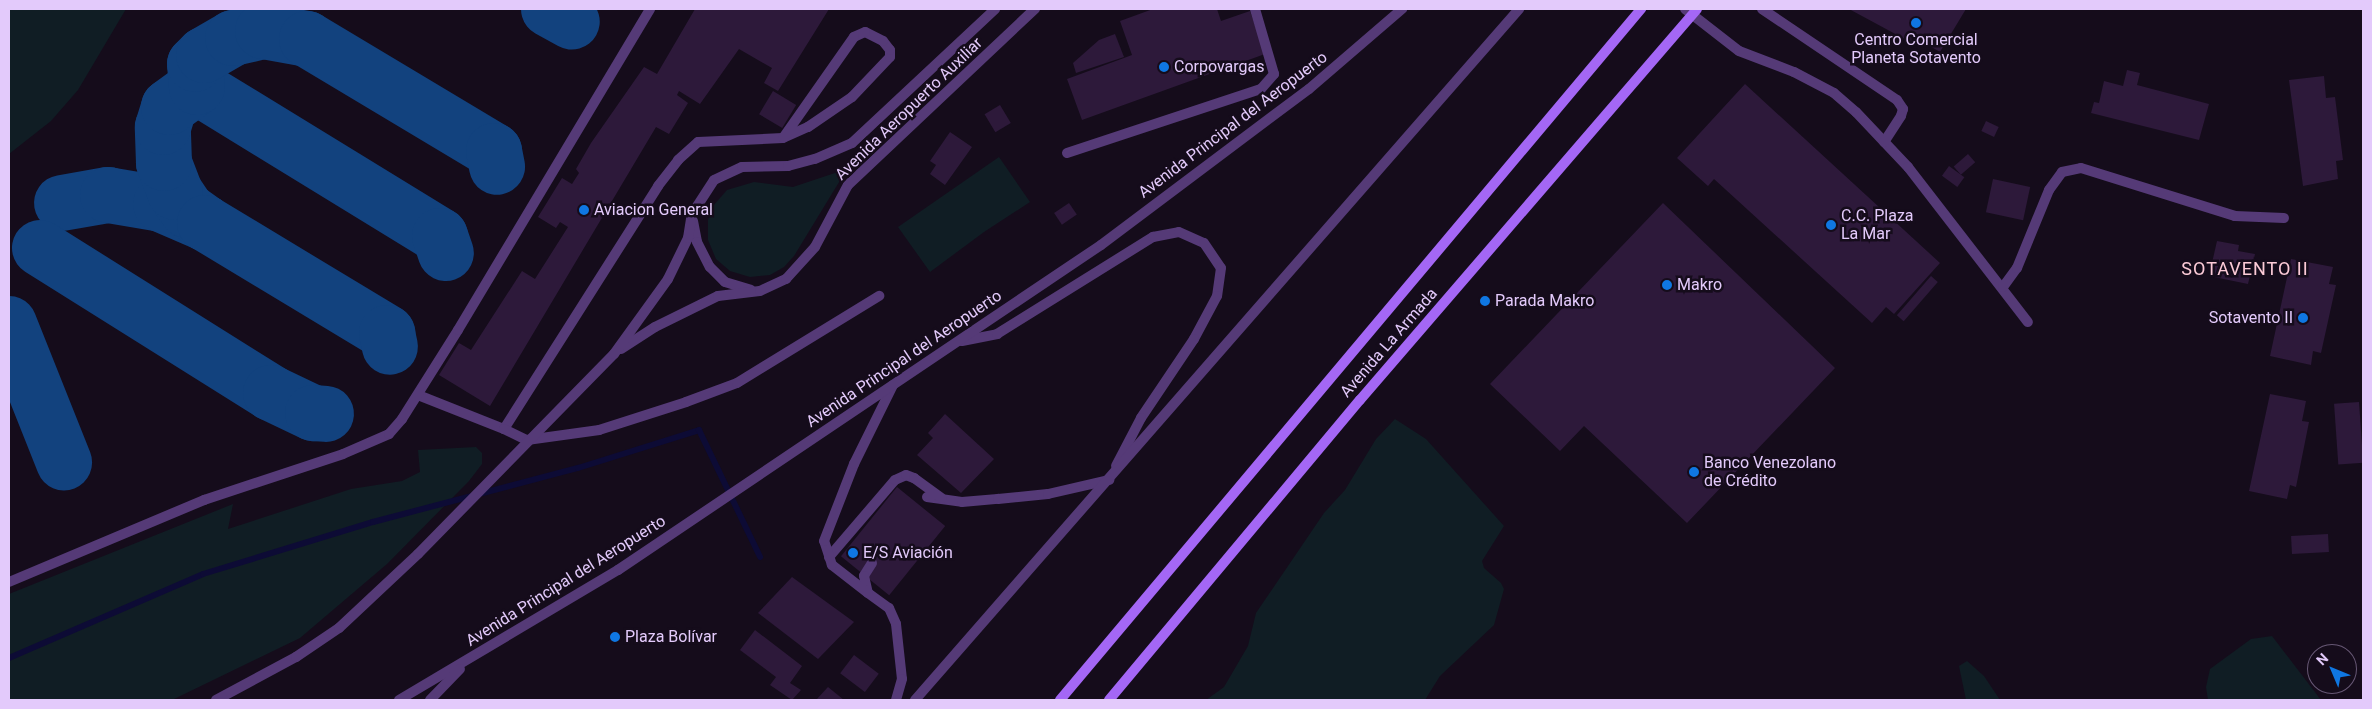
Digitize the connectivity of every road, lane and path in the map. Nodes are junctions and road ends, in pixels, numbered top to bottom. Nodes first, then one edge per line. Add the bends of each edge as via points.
1 (650, 9) edge
2 (995, 9) edge
3 (1035, 9) edge
4 (1255, 9) edge
5 (1402, 9) edge
6 (1519, 9) edge
7 (1641, 9) edge
8 (1762, 9) edge
9 (1692, 11) edge
10 (783, 138) junction
11 (1884, 142) junction
12 (1067, 154) dead end
13 (692, 214) junction
14 (2284, 218) dead end
15 (2003, 287) junction
16 (760, 291) junction
17 (879, 296) dead end
18 (2028, 322) dead end
19 (958, 341) junction
20 (614, 354) junction
21 (894, 384) junction
22 (418, 395) junction
23 (504, 429) junction
24 (527, 440) junction
25 (1109, 480) junction
26 (927, 497) dead end
27 (945, 501) junction
28 (829, 557) junction
29 (872, 563) dead end
30 (9, 582) edge
31 (868, 593) junction
32 (469, 660) junction
33 (216, 700) edge
34 (399, 700) edge
35 (430, 700) edge
36 (896, 700) edge
37 (915, 700) edge
38 (1060, 700) edge
39 (1109, 700) edge

1 - 22 lane
2 - 13 lane, Avenida Aeropuerto Auxiliar via 852,143 815,159 788,166 742,167 725,173 706,189
3 - 16 lane, Avenida Aeropuerto Auxiliar via 848,185 815,247 802,264 786,279
4 - 12 lane via 1274,74 1261,89
5 - 19 lane, Avenida Principal del Aeropuerto via 1309,89 1101,245
6 - 25 lane
7 - 38 main road, Avenida La Armada
8 - 11 lane via 1897,100 1903,110
9 - 11 lane via 1739,51 1794,72 1834,93
9 - 39 main road, Avenida La Armada
10 - 10 lane via 854,37 865,32 883,41 890,50 890,57 852,98 808,127
10 - 23 lane via 698,142 678,160 658,186
11 - 15 lane via 1908,167
13 - 16 lane via 697,242 714,271 726,282
13 - 20 lane, Avenida Aeropuerto Auxiliar via 688,238 668,279
14 - 15 lane via 2235,216 2081,168 2062,172 2049,190 2017,268
15 - 18 lane
16 - 20 lane, Avenida Aeropuerto Auxiliar via 718,296 655,327
17 - 24 lane via 737,383 599,430
19 - 21 lane, Avenida Principal del Aeropuerto
19 - 25 lane via 997,334 1153,237 1179,232 1204,243 1221,268 1217,296 1194,339 1141,418
20 - 24 lane, Avenida Aeropuerto Auxiliar
21 - 28 lane via 854,464 824,541
21 - 32 lane, Avenida Principal del Aeropuerto via 618,570
22 - 23 lane
22 - 30 lane via 396,428 375,441 204,500
23 - 24 lane
24 - 33 lane, Avenida Aeropuerto Auxiliar via 418,554 339,628 296,657
25 - 27 lane via 1048,494
25 - 37 lane
26 - 27 lane
27 - 28 lane via 914,478 906,475 895,480
28 - 31 lane via 832,565
29 - 31 lane via 864,576
31 - 36 lane via 890,608 896,624 902,679
32 - 34 lane, Avenida Principal del Aeropuerto
32 - 35 lane

